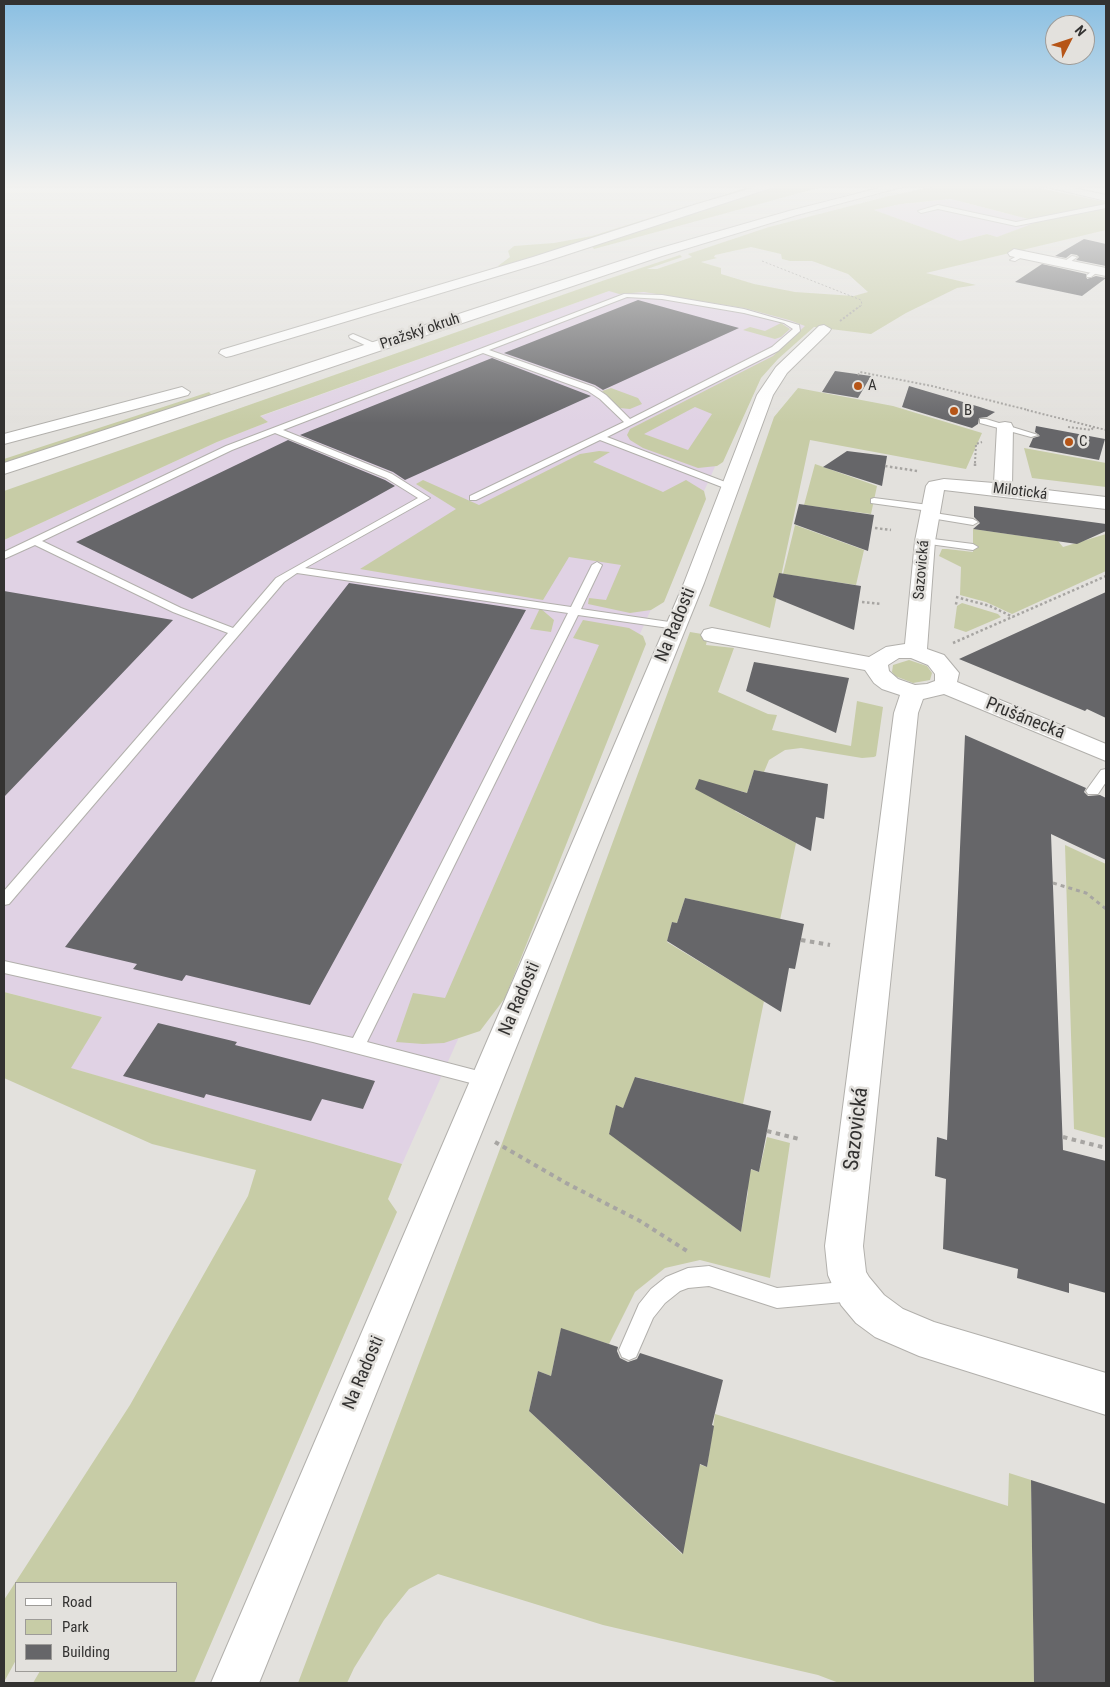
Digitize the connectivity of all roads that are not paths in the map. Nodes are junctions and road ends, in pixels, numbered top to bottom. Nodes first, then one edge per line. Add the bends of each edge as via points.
1 (518, 266) edge
2 (619, 266) edge
3 (1081, 266) edge
4 (1097, 273) edge
5 (824, 329) road end
6 (369, 331) dead end
7 (348, 338) joint
8 (376, 347) junction
9 (482, 350) junction
10 (226, 352) dead end
11 (269, 383) junction
12 (201, 386) dead end
13 (182, 392) junction
14 (982, 421) dead end
15 (629, 422) junction
16 (1005, 427) junction
17 (275, 430) junction
18 (1034, 435) dead end
19 (600, 436) junction
20 (4, 439) edge
21 (4, 450) edge
22 (4, 469) edge
23 (4, 484) edge
24 (730, 488) junction
25 (933, 488) joint
26 (1003, 490) junction
27 (473, 498) dead end
28 (874, 501) dead end
29 (1106, 503) edge
30 (929, 512) junction
31 (973, 522) dead end
32 (34, 541) junction
33 (925, 541) junction
34 (973, 547) dead end
35 (4, 556) edge
36 (597, 565) dead end
37 (295, 570) junction
38 (574, 612) junction
39 (676, 626) junction
40 (234, 632) junction
41 (712, 635) dead end
42 (915, 652) junction
43 (877, 665) junction
44 (928, 688) junction
45 (1106, 753) edge
46 (1106, 774) edge
47 (1093, 791) dead end
48 (4, 900) edge
49 (4, 967) edge
50 (357, 1046) junction
51 (486, 1080) junction
52 (855, 1291) junction
53 (629, 1350) dead end
54 (1106, 1394) edge
55 (235, 1683) edge

1 - 10 main road
2 - 8 main road, Pražský okruh
3 - 4 main road
5 - 24 main road, Na Radosti via 772,382
6 - 7 main road, Pražský okruh
7 - 8 lane
8 - 11 main road, Pražský okruh
9 - 15 lane via 591,389
9 - 15 lane via 626,295 662,297 744,311 786,322 797,329 775,349
9 - 17 lane
11 - 22 main road, Pražský okruh
11 - 23 main road
12 - 13 main road
13 - 20 main road
13 - 21 main road
14 - 16 lane
15 - 19 lane
16 - 18 lane
16 - 26 main road
17 - 32 lane via 229,448
17 - 37 lane via 389,476 424,498
19 - 24 lane
19 - 27 lane
24 - 39 main road, Na Radosti
25 - 26 main road, Milotická via 948,484
25 - 30 main road, Sazovická
26 - 29 main road, Milotická
28 - 30 lane
30 - 31 lane
30 - 33 main road, Sazovická
32 - 35 lane
32 - 40 lane via 177,610
33 - 34 lane
33 - 42 main road, Sazovická
36 - 38 lane
37 - 38 lane
37 - 40 lane via 280,580
38 - 39 lane
38 - 50 lane
39 - 51 main road, Na Radosti
40 - 48 lane
41 - 43 main road
42 - 43 main road, Sazovická via 894,652
42 - 44 main road, Sazovická via 936,660 947,673 947,679
43 - 44 main road via 877,672 886,682
44 - 45 main road, Prušánecká
44 - 52 main road, Sazovická via 906,712 899,764 844,1246 847,1275
46 - 47 lane
49 - 50 lane
50 - 51 lane
51 - 55 main road, Na Radosti
52 - 53 lane via 777,1298 708,1276 688,1278 673,1284 646,1310
52 - 54 main road, Sazovická via 889,1324 934,1342

